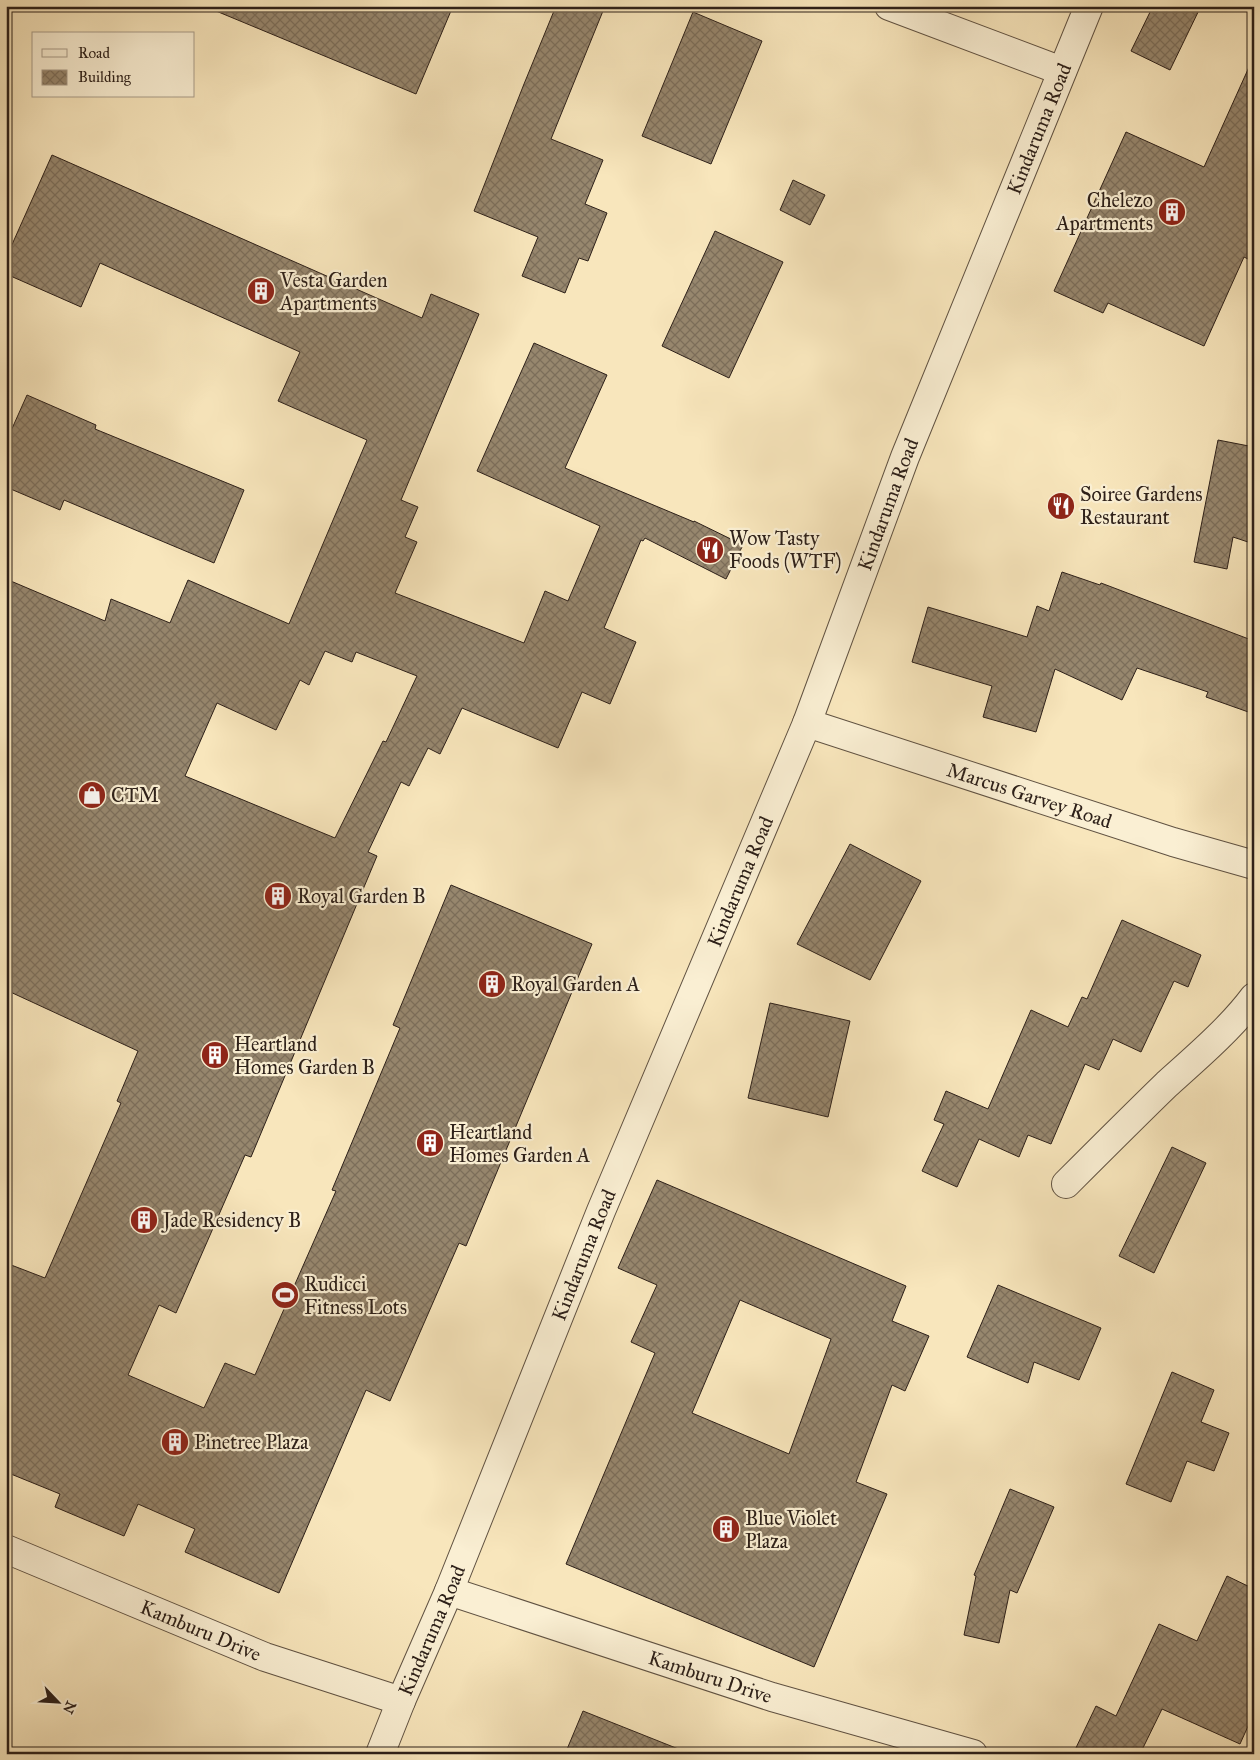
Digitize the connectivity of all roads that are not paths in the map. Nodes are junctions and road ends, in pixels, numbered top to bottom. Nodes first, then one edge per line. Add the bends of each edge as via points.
1 (889, 6) edge
2 (1089, 6) edge
3 (1062, 71) junction
4 (807, 723) junction
5 (1254, 865) edge
6 (1254, 997) edge
7 (1066, 1184) dead end
8 (6, 1549) edge
9 (449, 1591) junction
10 (401, 1701) junction
11 (380, 1754) edge
12 (973, 1754) edge

1 - 3 street
2 - 3 street, Kindaruma Road
3 - 4 street, Kindaruma Road via 905,457
4 - 5 street, Marcus Garvey Road via 1173,842
4 - 9 street, Kindaruma Road via 601,1211
6 - 7 street
8 - 10 street, Kamburu Drive via 265,1657
9 - 10 street, Kindaruma Road
9 - 12 street, Kamburu Drive via 772,1697
10 - 11 street, Kindaruma Road

